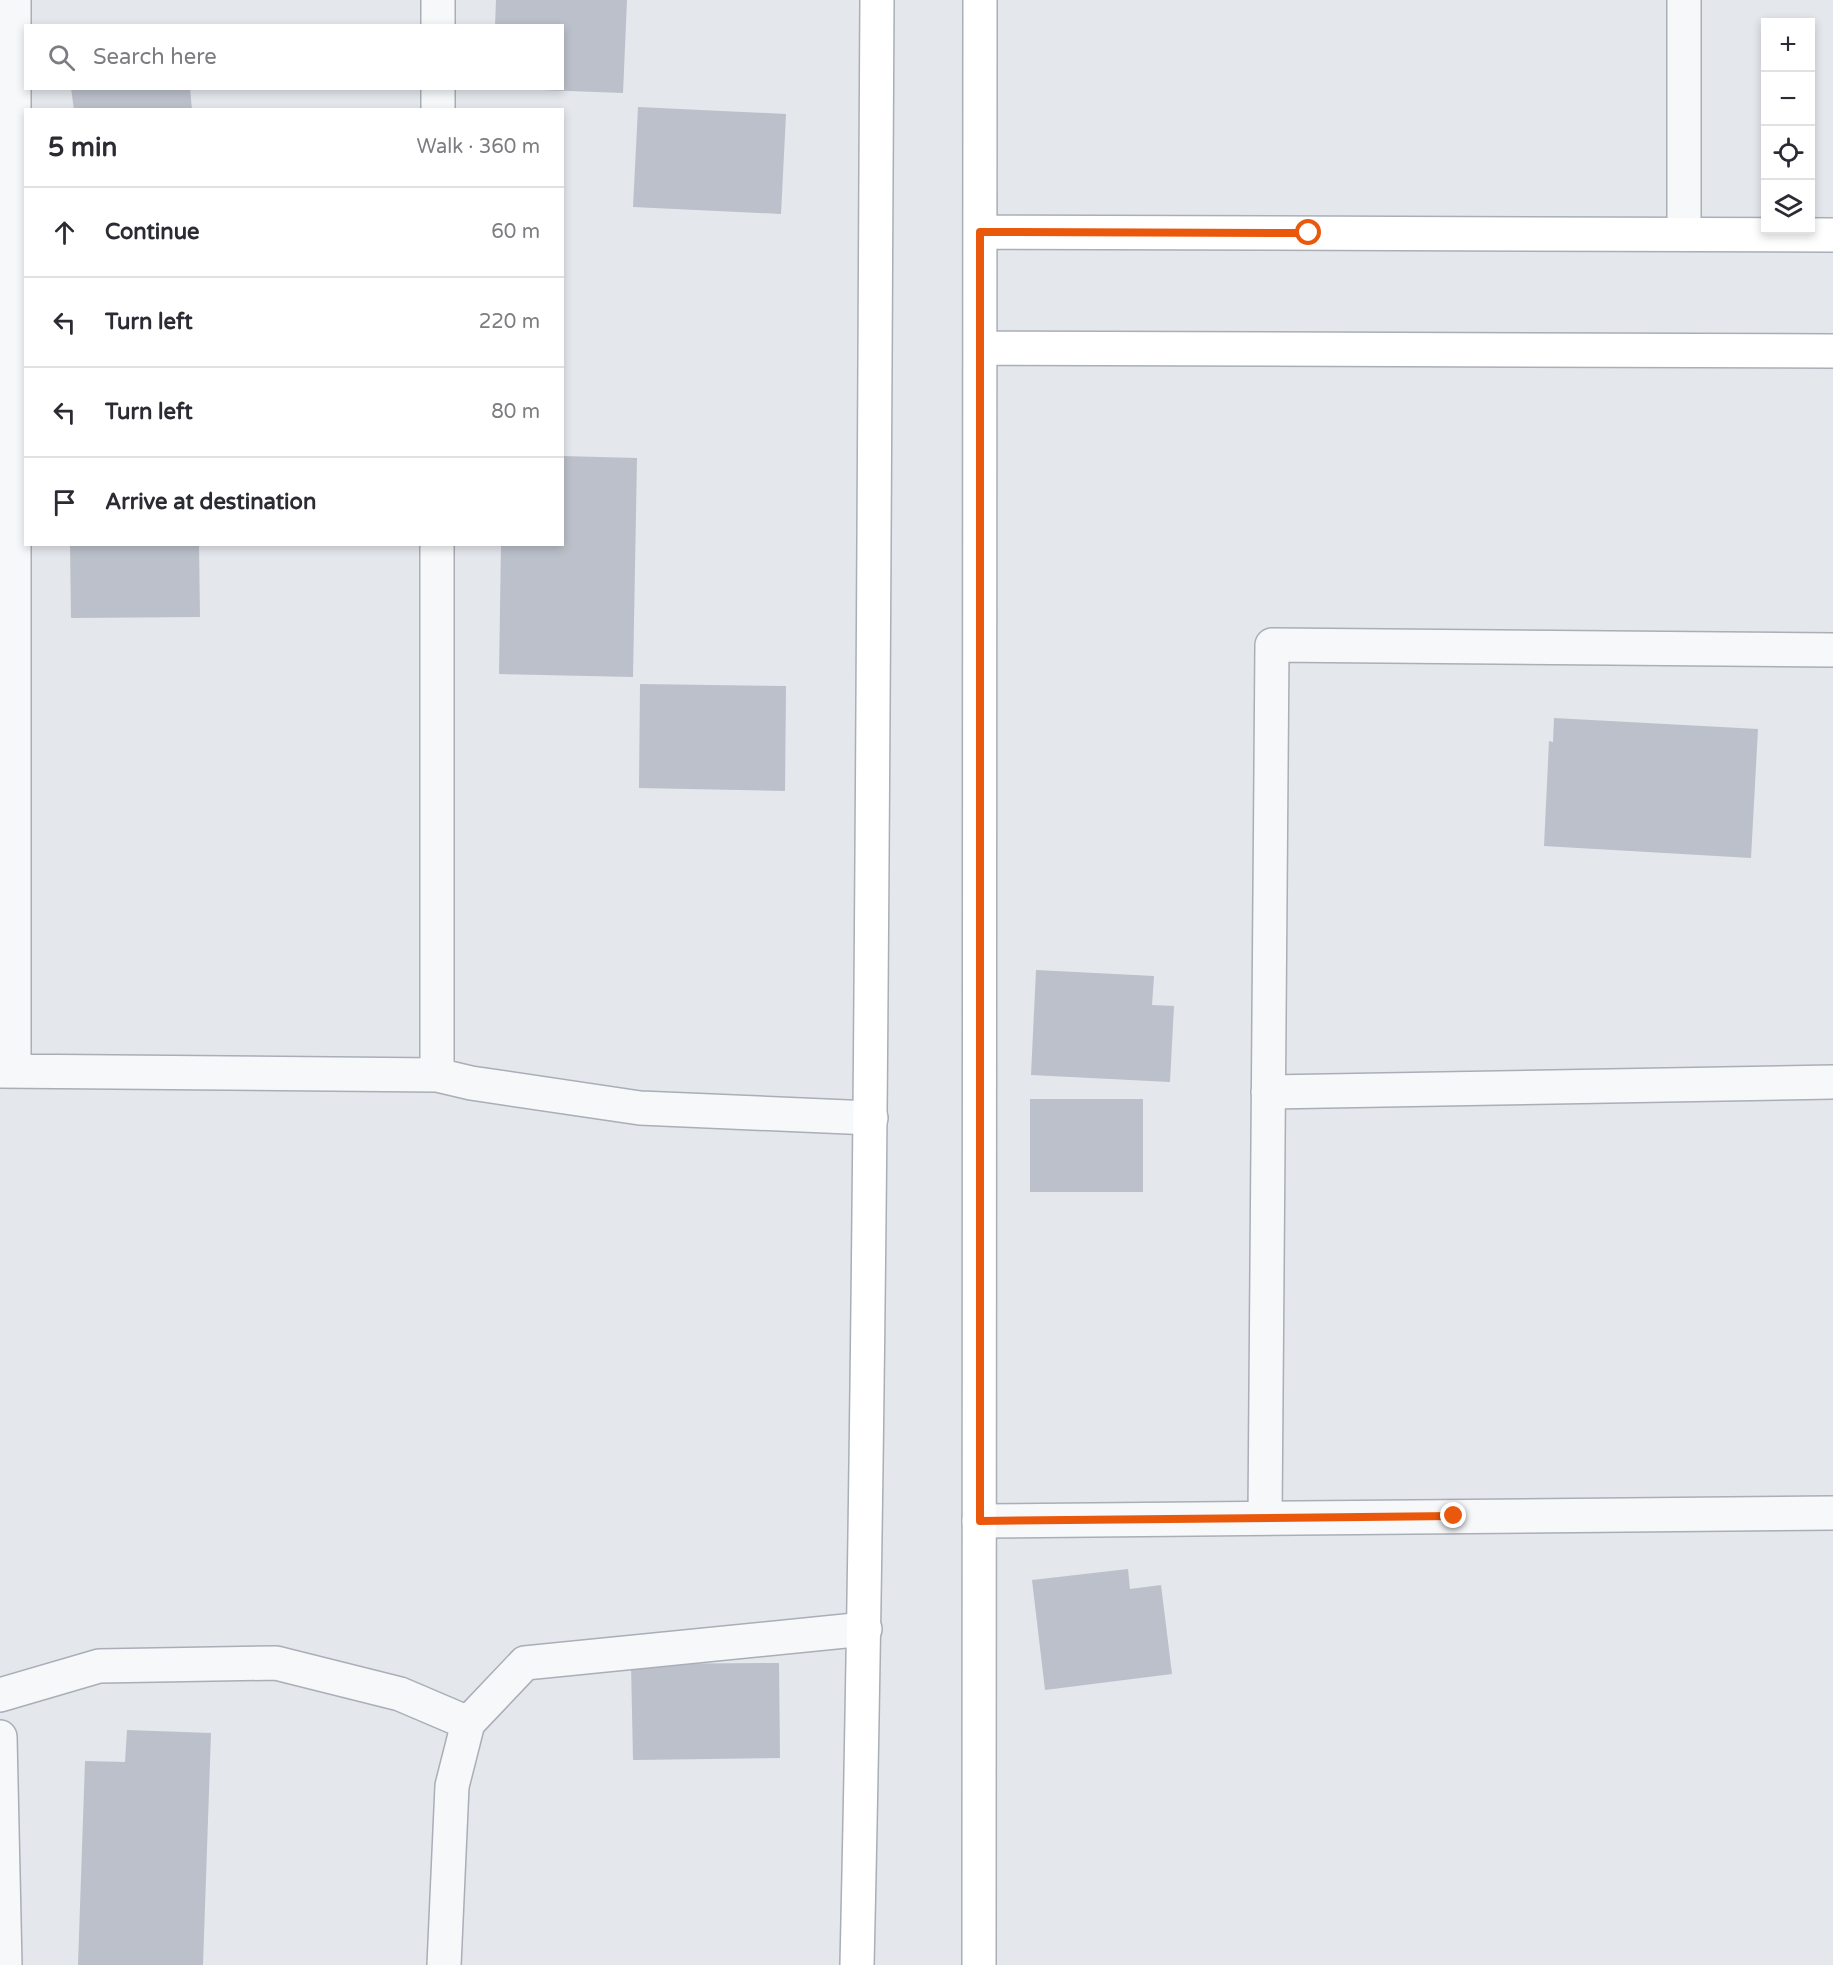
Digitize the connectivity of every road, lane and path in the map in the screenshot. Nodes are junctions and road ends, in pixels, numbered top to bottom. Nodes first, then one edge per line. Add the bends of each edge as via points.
1 (14, 0) edge
2 (438, 0) edge
3 (877, 0) edge
4 (980, 0) edge
5 (1684, 0) edge
6 (438, 24) edge
7 (438, 90) edge
8 (438, 108) edge
9 (980, 232) junction
10 (1684, 234) junction
11 (1833, 235) edge
12 (980, 348) junction
13 (1833, 351) edge
14 (438, 546) edge
15 (1833, 650) edge
16 (7, 1071) edge
17 (437, 1075) junction
18 (1833, 1082) edge
19 (1268, 1092) junction
20 (871, 1118) junction
21 (1833, 1513) edge
22 (1265, 1517) junction
23 (980, 1521) junction
24 (865, 1629) junction
25 (0, 1695) edge
26 (468, 1723) junction
27 (0, 1737) edge
28 (5, 1965) edge
29 (444, 1965) edge
30 (858, 1965) edge
31 (979, 1965) edge

1 - 16 street
2 - 6 street
3 - 20 street
4 - 9 street
5 - 10 street
7 - 8 street
9 - 10 street
9 - 12 street
10 - 11 street
12 - 13 street
12 - 23 street
14 - 17 street
15 - 19 street via 1272,645
16 - 17 street
17 - 20 street via 640,1108
18 - 19 street
19 - 22 street
20 - 24 street
21 - 22 street
22 - 23 street
23 - 31 street
24 - 26 street via 525,1663
24 - 30 street
25 - 26 street via 99,1666 276,1663 400,1694
26 - 29 street via 452,1786
27 - 28 street

